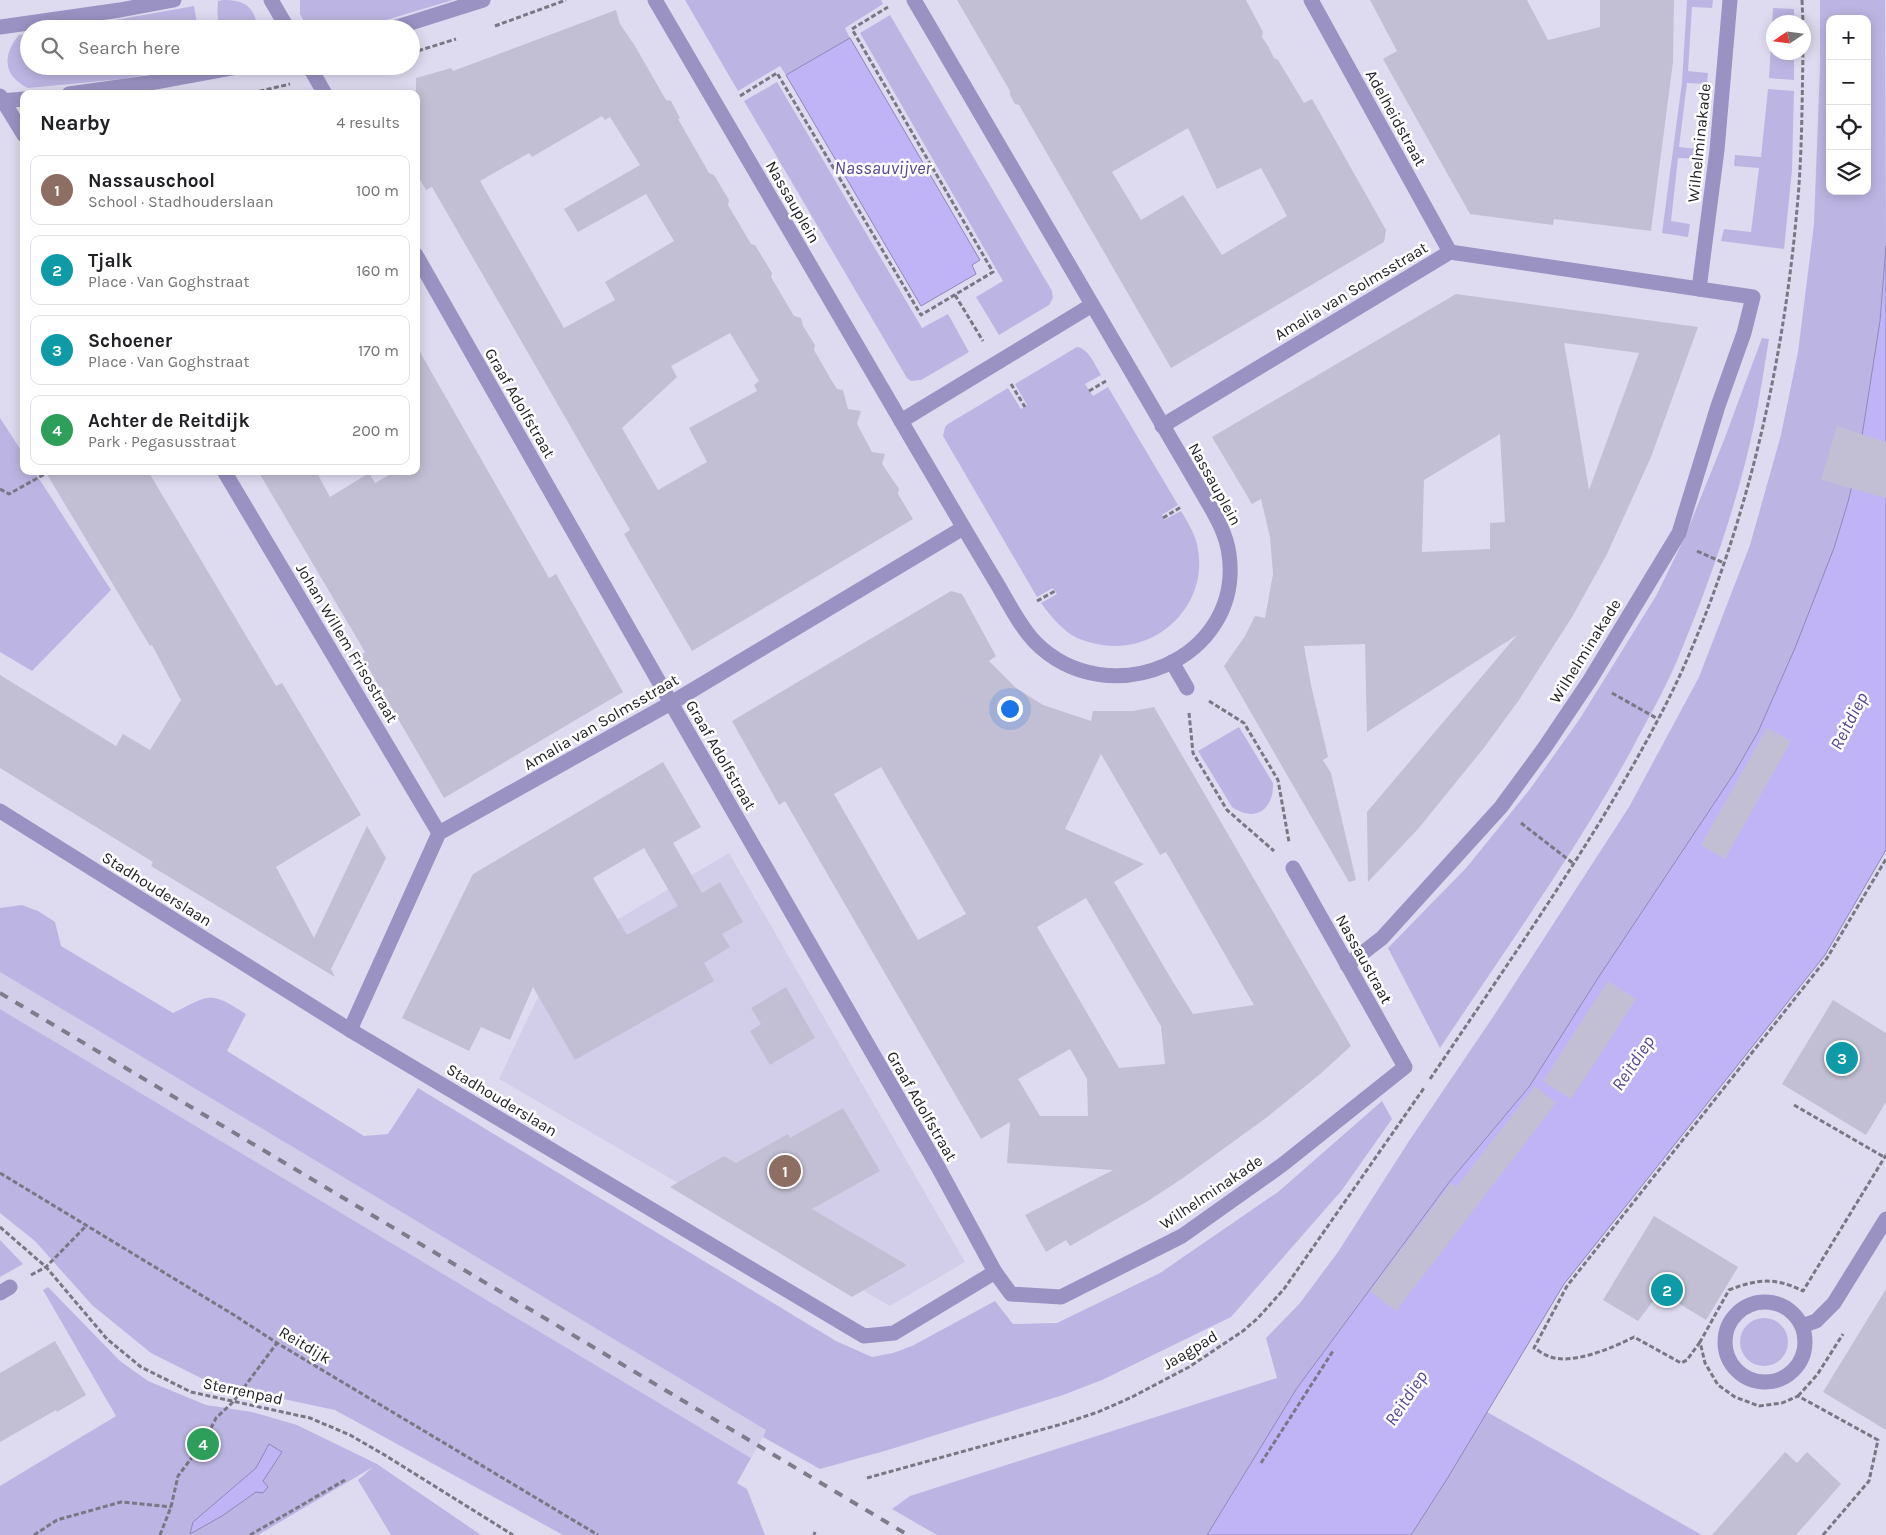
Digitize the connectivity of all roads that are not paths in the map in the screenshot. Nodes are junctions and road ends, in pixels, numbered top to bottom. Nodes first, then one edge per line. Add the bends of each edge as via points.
1 (174, 0) edge
2 (271, 0) edge
3 (483, 0) edge
4 (655, 0) edge
5 (914, 0) edge
6 (1311, 0) edge
7 (1730, 0) edge
8 (44, 20) edge
9 (283, 20) edge
10 (420, 20) edge
11 (20, 23) edge
12 (0, 26) edge
13 (193, 75) edge
14 (314, 75) edge
15 (98, 90) edge
16 (323, 90) edge
17 (20, 98) edge
18 (1, 99) edge
19 (20, 129) edge
20 (1450, 252) junction
21 (420, 262) edge
22 (1699, 289) junction
23 (1753, 297) joint
24 (1092, 306) junction
25 (901, 421) junction
26 (1162, 426) junction
27 (226, 475) edge
28 (963, 528) junction
29 (1172, 662) junction
30 (1187, 688) road end
31 (671, 703) junction
32 (0, 811) edge
33 (439, 833) junction
34 (1293, 868) road end
35 (1347, 965) junction
36 (350, 1030) junction
37 (1405, 1067) joint
38 (1886, 1219) edge
39 (995, 1272) junction
40 (1802, 1326) junction

1 - 8 street
2 - 9 street
3 - 10 street
4 - 25 street, Nassauplein
5 - 24 street, Nassauplein
6 - 20 street, Adelheidstraat
7 - 22 street, Wilhelminakade via 1717,150
11 - 12 street
13 - 15 street
14 - 16 street
17 - 18 street
18 - 19 street
20 - 22 street, Amalia van Solmsstraat
20 - 26 street, Amalia van Solmsstraat
21 - 31 street, Graaf Adolfstraat
22 - 23 street, Amalia van Solmsstraat
23 - 35 street, Wilhelminakade via 1678,533 1590,680 1501,807 1382,938
24 - 25 street
24 - 26 street, Nassauplein
25 - 28 street, Nassauplein
26 - 29 street, Nassauplein via 1224,535 1230,576 1220,614 1211,630 1198,644
27 - 33 street, Johan Willem Frisostraat
28 - 29 street, Nassauplein via 1020,621 1050,656 1070,667 1111,677 1150,672
28 - 31 street, Amalia van Solmsstraat
29 - 30 street
31 - 33 street, Amalia van Solmsstraat
31 - 39 street, Graaf Adolfstraat
32 - 36 street, Stadhouderslaan
33 - 36 street
34 - 35 street, Nassaustraat
35 - 37 street, Nassaustraat
36 - 39 street, Stadhouderslaan via 864,1336 894,1333
37 - 39 street, Wilhelminakade via 1282,1165 1182,1236 1061,1297 1011,1294
38 - 40 street via 1834,1303 1816,1320
40 - 40 street via 1795,1315 1772,1302 1747,1306 1732,1319 1725,1337 1730,1363 1751,1380 1764,1382 1783,1378 1798,1364 1804,1352 1806,1339

